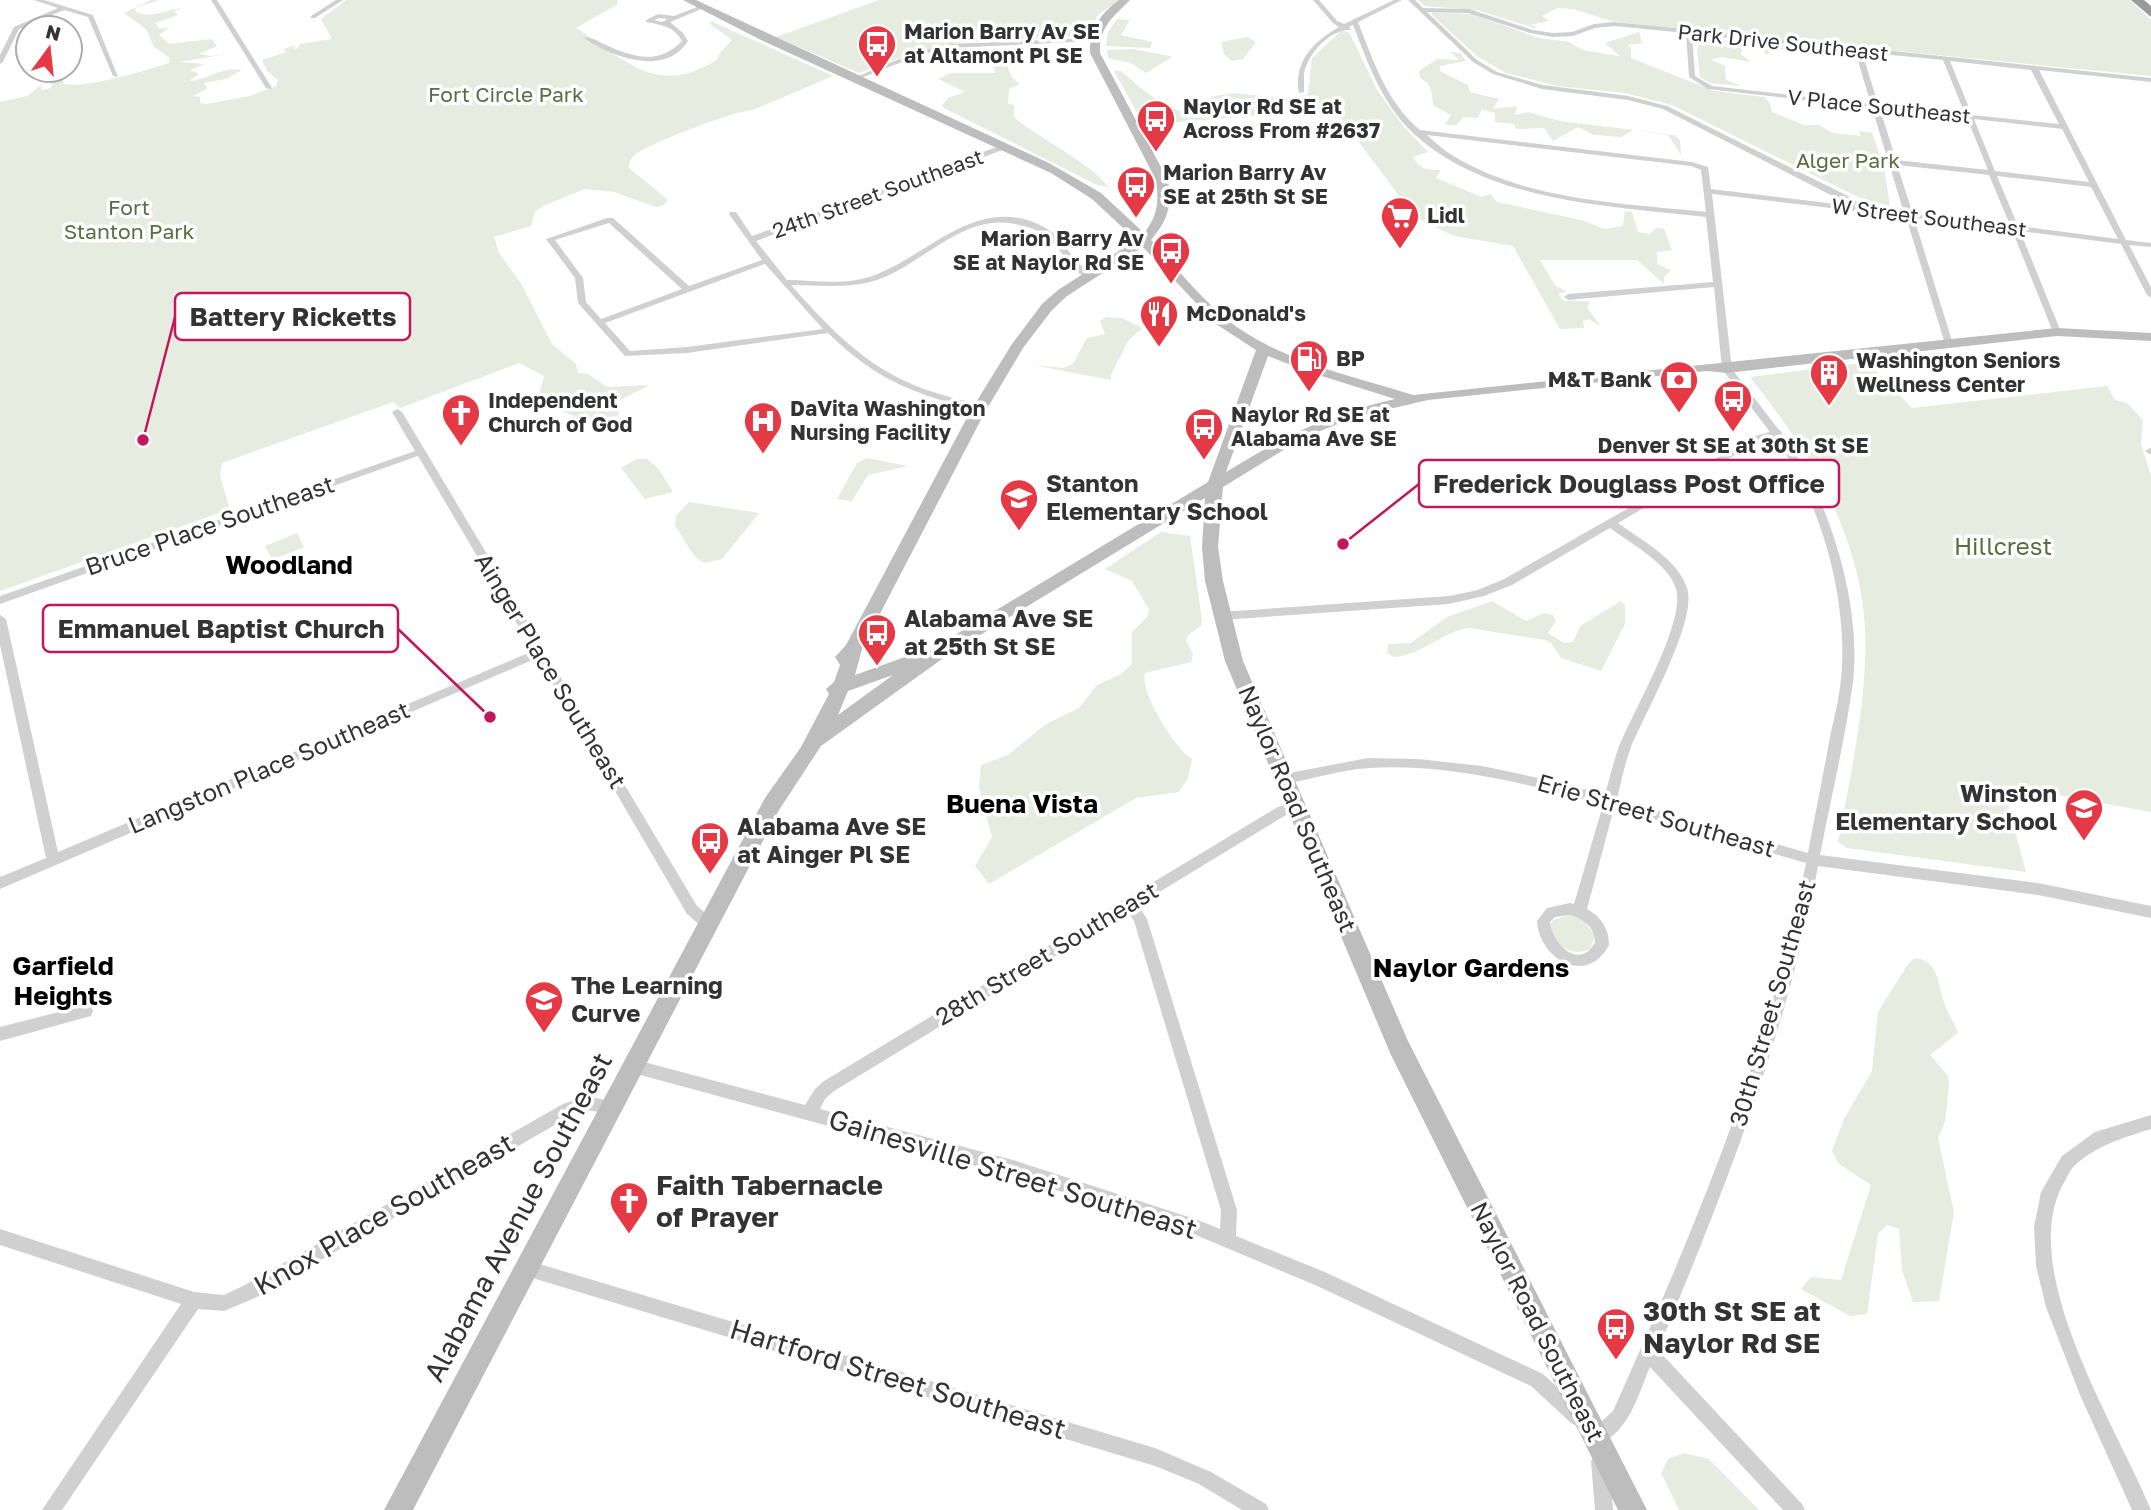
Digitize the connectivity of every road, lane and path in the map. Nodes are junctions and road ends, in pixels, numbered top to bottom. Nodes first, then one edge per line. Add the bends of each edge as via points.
1 (37, 0) edge
2 (214, 0) edge
3 (340, 0) edge
4 (688, 0) edge
5 (1125, 0) edge
6 (1316, 0) edge
7 (1396, 1) edge
8 (1412, 1) edge
9 (702, 7) junction
10 (63, 8) junction
11 (1421, 10) junction
12 (313, 17) dead end
13 (672, 18) junction
14 (1355, 22) junction
15 (664, 24) junction
16 (1343, 27) junction
17 (1357, 31) junction
18 (1689, 33) junction
19 (587, 38) dead end
20 (1094, 40) junction
21 (1858, 50) junction
22 (1946, 59) junction
23 (0, 62) edge
24 (2034, 68) junction
25 (116, 76) dead end
26 (859, 77) junction
27 (2148, 79) edge
28 (269, 88) dead end
29 (2151, 89) edge
30 (1301, 92) dead end
31 (1876, 107) junction
32 (1969, 117) junction
33 (2065, 127) junction
34 (1417, 132) junction
35 (1005, 146) junction
36 (1893, 162) junction
37 (1992, 174) junction
38 (2095, 185) junction
39 (1708, 191) junction
40 (1861, 210) junction
41 (733, 214) dead end
42 (1710, 215) junction
43 (1910, 216) junction
44 (2015, 228) junction
45 (750, 240) junction
46 (1143, 242) junction
47 (2124, 242) junction
48 (2151, 245) edge
49 (766, 261) junction
50 (1087, 275) junction
51 (785, 282) junction
52 (1717, 284) junction
53 (688, 290) junction
54 (2151, 295) edge
55 (1567, 297) dead end
56 (600, 322) junction
57 (832, 330) junction
58 (2057, 332) junction
59 (2151, 337) edge
60 (1949, 344) junction
61 (1263, 349) junction
62 (1727, 369) junction
63 (1410, 400) junction
64 (980, 407) junction
65 (1426, 408) junction
66 (397, 412) dead end
67 (1778, 433) junction
68 (1286, 444) junction
69 (421, 452) junction
70 (1214, 486) junction
71 (1611, 523) junction
72 (0, 600) edge
73 (1221, 617) junction
74 (0, 619) edge
75 (943, 649) junction
76 (539, 653) junction
77 (832, 690) junction
78 (810, 744) junction
79 (1284, 779) junction
80 (1610, 801) junction
81 (772, 804) junction
82 (1296, 807) junction
83 (53, 860) junction
84 (1814, 860) junction
85 (0, 883) edge
86 (1130, 904) junction
87 (1579, 912) junction
88 (2151, 912) edge
89 (709, 924) junction
90 (86, 1011) dead end
91 (0, 1034) edge
92 (633, 1066) junction
93 (611, 1107) junction
94 (809, 1113) junction
95 (2151, 1122) edge
96 (0, 1237) edge
97 (1228, 1240) junction
98 (526, 1268) junction
99 (194, 1300) junction
100 (1648, 1352) junction
101 (1598, 1436) junction
102 (51, 1510) edge
103 (398, 1510) edge
104 (1260, 1510) edge
105 (1604, 1510) edge
106 (1633, 1510) edge
107 (1796, 1510) edge
108 (2142, 1510) edge

1 - 10 street
2 - 28 street
3 - 12 street
4 - 9 main road
5 - 20 main road via 1105,17
6 - 16 street
7 - 8 street
7 - 14 street
8 - 11 street
9 - 13 street
9 - 26 main road
10 - 23 street via 14,30
10 - 25 street via 91,16
11 - 18 street, Park Drive Southeast via 1469,11 1548,35 1570,35 1610,24
11 - 40 street via 1475,61 1495,73 1542,88 1639,100 1670,109
13 - 15 street
13 - 15 street via 658,16 648,21
14 - 16 street
14 - 17 street
15 - 19 street via 685,41 664,56 626,58
16 - 17 street
16 - 30 street via 1324,38 1306,58 1300,73
17 - 34 street via 1377,77
18 - 21 street, Park Drive Southeast
18 - 31 street, V Place Southeast via 1691,72 1696,82 1718,90
20 - 26 street via 949,46
20 - 46 main road via 1101,69 1165,188 1163,213
21 - 22 street, Park Drive Southeast
21 - 31 street
22 - 24 street, Park Drive Southeast
22 - 32 street
24 - 27 street, Park Drive Southeast
24 - 33 street
26 - 35 main road
27 - 29 street
31 - 32 street, V Place Southeast
31 - 36 street
32 - 33 street, V Place Southeast
32 - 37 street
33 - 38 street
34 - 39 street via 1700,166 1706,171
34 - 42 street via 1455,162 1515,187
35 - 45 street, 24th Street Southeast
35 - 46 main road via 1088,190
36 - 37 street
36 - 43 street
37 - 38 street
37 - 44 street
38 - 47 street
39 - 40 street, W Street Southeast
39 - 42 street
40 - 43 street, W Street Southeast
41 - 45 street
42 - 52 street
43 - 44 street, W Street Southeast
43 - 60 street
44 - 47 street, W Street Southeast
44 - 58 street
45 - 49 street
46 - 50 main road
46 - 61 main road via 1216,317
47 - 48 street, W Street Southeast
47 - 54 street
49 - 51 street
49 - 53 street, 24th Street Southeast
50 - 51 street via 1070,263 1042,229 1005,221 950,233 871,279 836,285
50 - 64 main road via 1046,309
51 - 57 street
52 - 55 street
52 - 62 street
53 - 56 street, 24th Street Southeast
53 - 56 street via 610,220 550,239 579,278 582,303
56 - 57 street via 625,353 637,356
57 - 64 street via 866,362 893,379
58 - 59 main road, Alabama Avenue Southeast
58 - 60 main road, Alabama Avenue Southeast
60 - 62 main road, Alabama Avenue Southeast
61 - 63 main road
61 - 70 main road, Naylor Road Southeast
62 - 63 main road, Alabama Avenue Southeast via 1707,367
62 - 65 main road, Alabama Avenue Southeast via 1685,380
62 - 67 street, 30th Street Southeast
63 - 65 main road
63 - 68 main road, Alabama Avenue Southeast via 1318,425
64 - 77 main road via 853,649 851,665
65 - 68 main road, Alabama Avenue Southeast
66 - 69 street, Ainger Place Southeast
67 - 71 street via 1758,438
67 - 84 street, 30th Street Southeast via 1821,513 1840,571 1846,613 1847,680
68 - 70 main road, Alabama Avenue Southeast
69 - 72 street, Bruce Place Southeast
69 - 76 street, Ainger Place Southeast
70 - 73 main road, Naylor Road Southeast via 1211,558
70 - 75 main road, Alabama Avenue Southeast
71 - 73 street via 1508,582 1462,598
71 - 80 street via 1670,567 1681,585 1684,604 1672,643 1624,750
73 - 79 main road, Naylor Road Southeast via 1234,661
74 - 83 street
75 - 77 main road, Alabama Avenue Southeast
75 - 78 main road, Alabama Avenue Southeast
76 - 83 street, Langston Place Southeast
76 - 89 street, Ainger Place Southeast via 692,910
77 - 78 main road, Alabama Avenue Southeast
77 - 81 main road, Alabama Avenue Southeast via 774,786
78 - 81 main road, Alabama Avenue Southeast via 787,789
79 - 80 street, Erie Street Southeast via 1368,763 1418,764 1482,771
79 - 82 main road, Naylor Road Southeast
80 - 84 street, Erie Street Southeast
80 - 87 street
81 - 89 main road, Alabama Avenue Southeast
82 - 86 street, 28th Street Southeast via 1282,811
82 - 101 main road, Naylor Road Southeast via 1427,1106
83 - 85 street, Langston Place Southeast
84 - 88 street, Erie Street Southeast via 2038,888
84 - 100 street, 30th Street Southeast via 1767,1042 1710,1204
86 - 94 street, 28th Street Southeast via 829,1086
86 - 97 street via 1140,919 1229,1210
87 - 87 street via 1553,911 1542,929 1553,948 1580,959 1598,951 1602,937 1595,922
89 - 92 main road, Alabama Avenue Southeast
90 - 91 street
92 - 93 main road, Alabama Avenue Southeast
92 - 94 street, Gainesville Street Southeast
93 - 98 main road, Alabama Avenue Southeast
93 - 99 street, Knox Place Southeast via 586,1103 568,1109 232,1300 210,1304
94 - 97 street, Gainesville Street Southeast via 1013,1168
95 - 108 street via 2101,1137 2067,1162 2050,1189 2040,1235 2045,1284 2060,1329
96 - 99 street
97 - 101 street, Gainesville Street Southeast via 1536,1380
98 - 103 main road, Alabama Avenue Southeast
98 - 104 street, Hartford Street Southeast via 1155,1457 1206,1478
99 - 102 street
100 - 101 street, 30th Street Southeast via 1619,1417
100 - 107 street
101 - 105 street
101 - 106 main road, Naylor Road Southeast

